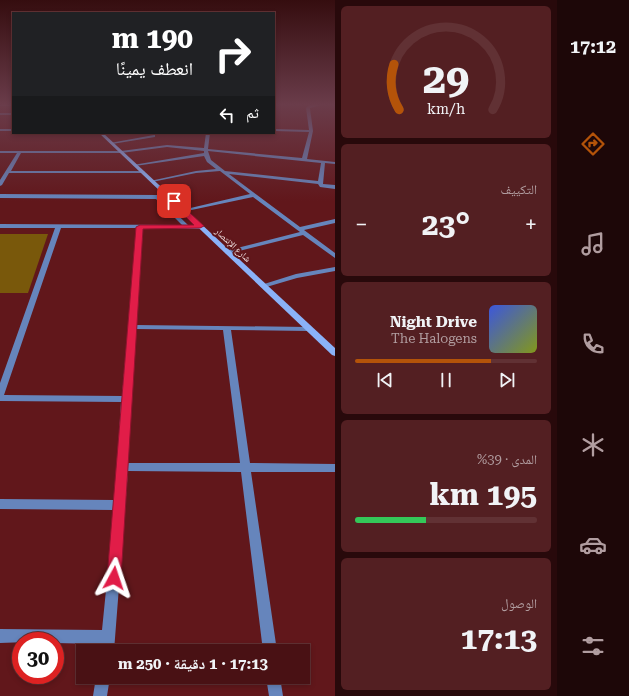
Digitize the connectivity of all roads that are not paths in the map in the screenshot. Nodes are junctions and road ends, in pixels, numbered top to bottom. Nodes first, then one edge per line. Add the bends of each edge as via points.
1 (105, 136) edge
2 (151, 136) edge
3 (208, 136) edge
4 (310, 136) edge
5 (112, 143) junction
6 (0, 152) edge
7 (20, 152) junction
8 (121, 152) junction
9 (206, 152) junction
10 (304, 160) junction
11 (323, 162) junction
12 (335, 163) edge
13 (135, 165) junction
14 (222, 171) junction
15 (8, 172) junction
16 (143, 172) junction
17 (152, 181) junction
18 (319, 183) junction
19 (0, 184) edge
20 (335, 187) edge
21 (254, 195) junction
22 (0, 196) edge
23 (184, 211) junction
24 (335, 221) edge
25 (0, 226) edge
26 (59, 226) junction
27 (186, 226) junction
28 (200, 226) junction
29 (140, 227) junction
30 (301, 231) junction
31 (227, 252) junction
32 (335, 256) edge
33 (335, 269) edge
34 (263, 286) junction
35 (133, 327) junction
36 (227, 328) junction
37 (308, 329) junction
38 (335, 354) edge
39 (0, 397) edge
40 (126, 399) junction
41 (123, 467) junction
42 (245, 468) junction
43 (335, 468) edge
44 (0, 504) edge
45 (120, 505) junction
46 (0, 636) edge
47 (108, 637) junction
48 (108, 644) edge
49 (269, 644) edge
50 (102, 684) edge
51 (274, 684) edge
52 (100, 696) edge
53 (276, 696) edge

1 - 5 main road, شارع الإنتصار
2 - 5 street
3 - 9 street
4 - 10 street
5 - 8 main road, شارع الإنتصار
6 - 7 street
7 - 8 street
7 - 15 street
8 - 9 street via 167,146
8 - 13 main road, شارع الإنتصار
9 - 10 street
9 - 13 street
9 - 14 street via 209,161
10 - 11 street
11 - 12 street
11 - 18 street
13 - 16 main road, شارع الإنتصار
14 - 17 street via 196,172
14 - 18 street
14 - 21 street
15 - 16 street
15 - 19 street
16 - 17 main road, شارع الإنتصار
17 - 23 main road, شارع الإنتصار
18 - 20 street
21 - 23 street
21 - 30 street
22 - 27 street via 157,197
23 - 28 main road, شارع الإنتصار
24 - 30 street
25 - 26 street
26 - 29 street
26 - 39 street
27 - 28 street
27 - 29 street
28 - 31 main road, شارع الإنتصار
29 - 35 street
30 - 31 street
30 - 32 street
31 - 34 main road, شارع الإنتصار
33 - 34 street via 296,276
34 - 37 main road, شارع الإنتصار
35 - 36 street
35 - 40 street
36 - 37 street
36 - 42 street
37 - 38 main road, شارع الإنتصار
39 - 40 street
40 - 41 street
41 - 42 street
41 - 45 street
42 - 43 street
42 - 49 street
44 - 45 street
45 - 47 street
46 - 47 street
47 - 48 street
50 - 52 street
51 - 53 street

